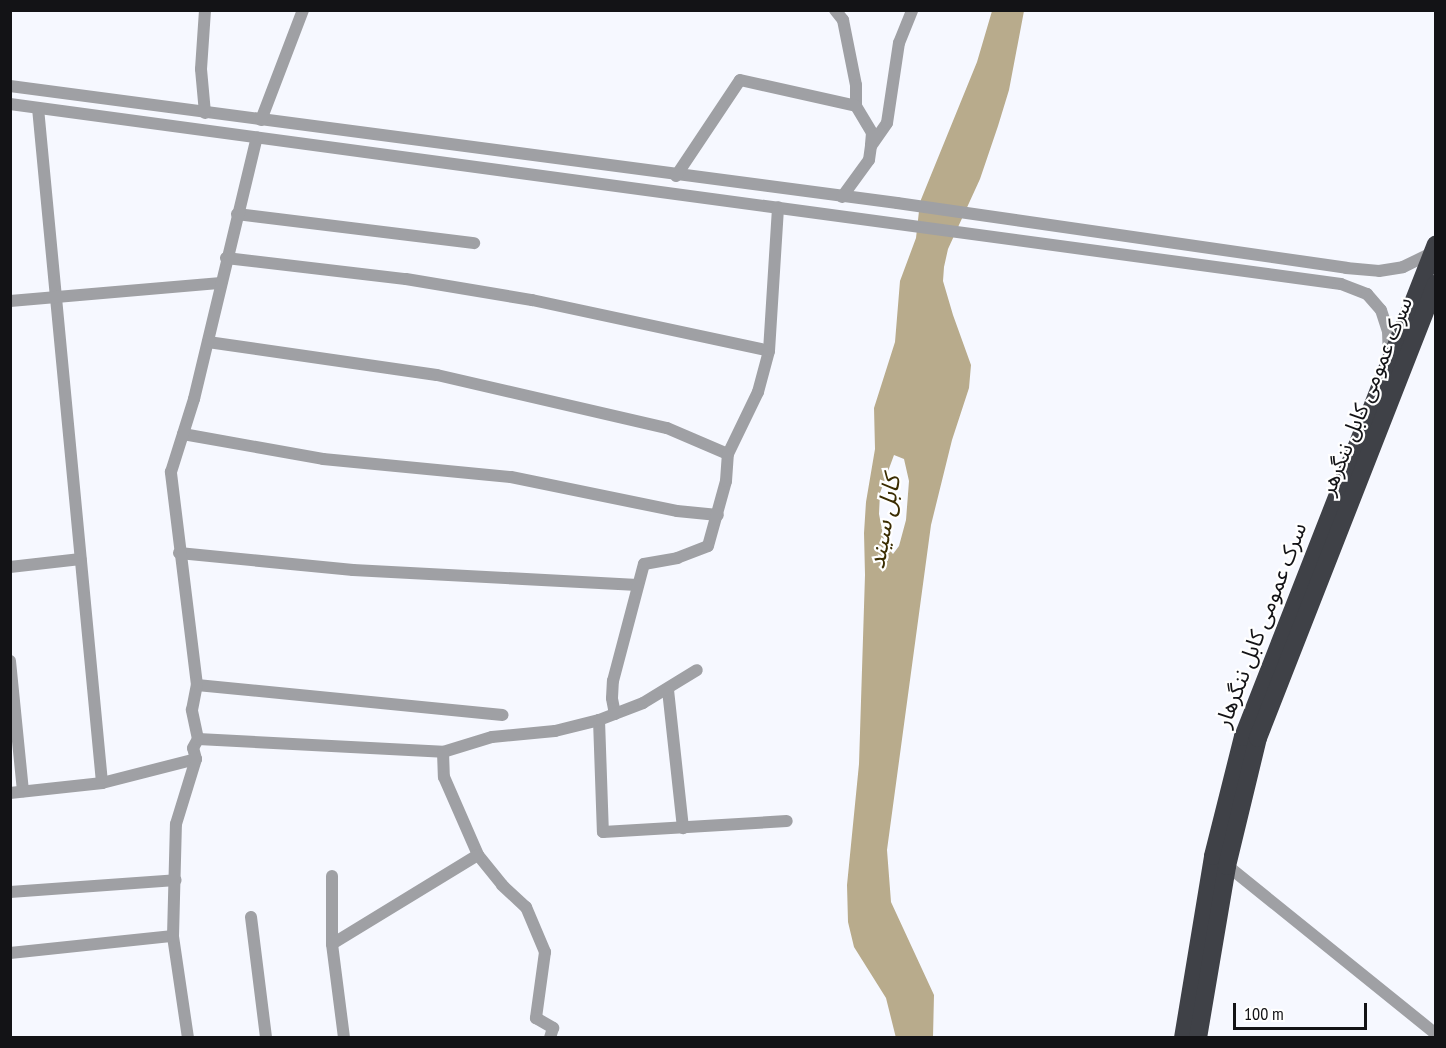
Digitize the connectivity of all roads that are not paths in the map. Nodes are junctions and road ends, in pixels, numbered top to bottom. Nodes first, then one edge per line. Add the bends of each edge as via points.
1 (205, 10) edge
2 (303, 10) edge
3 (835, 10) edge
4 (912, 10) edge
5 (10, 86) edge
6 (10, 104) edge
7 (856, 106) junction
8 (38, 108) junction
9 (204, 113) junction
10 (261, 120) junction
11 (257, 137) junction
12 (871, 146) junction
13 (596, 165) junction
14 (676, 176) junction
15 (594, 183) junction
16 (842, 197) junction
17 (778, 207) junction
18 (237, 214) junction
19 (474, 243) dead end
20 (1434, 249) edge
21 (226, 258) junction
22 (221, 284) junction
23 (1436, 284) edge
24 (56, 298) junction
25 (10, 302) edge
26 (208, 342) junction
27 (769, 351) junction
28 (1389, 364) junction
29 (183, 435) junction
30 (728, 454) junction
31 (718, 515) junction
32 (179, 553) junction
33 (81, 559) junction
34 (10, 567) edge
35 (638, 585) junction
36 (10, 661) edge
37 (697, 670) dead end
38 (197, 685) junction
39 (668, 690) junction
40 (615, 714) junction
41 (502, 715) dead end
42 (599, 720) junction
43 (198, 739) junction
44 (443, 752) junction
45 (196, 759) junction
46 (102, 783) junction
47 (23, 791) junction
48 (10, 794) edge
49 (787, 821) dead end
50 (683, 828) junction
51 (478, 855) junction
52 (1220, 861) junction
53 (332, 876) dead end
54 (176, 880) junction
55 (10, 892) edge
56 (251, 917) dead end
57 (173, 936) junction
58 (332, 944) junction
59 (10, 953) edge
60 (1436, 1034) edge
61 (188, 1038) edge
62 (266, 1038) edge
63 (344, 1038) edge
64 (549, 1038) edge
65 (1183, 1038) edge
66 (1198, 1038) edge

1 - 9 street via 201,69
2 - 10 street
3 - 7 street via 843,20 856,85
4 - 12 street via 899,43 887,123
5 - 9 street
6 - 8 street
7 - 12 street via 872,134
7 - 14 street via 740,80
8 - 11 street
8 - 24 street
9 - 10 street
10 - 13 street
11 - 15 street
11 - 18 street
12 - 16 street via 868,160
13 - 14 street
13 - 15 street
14 - 16 street
15 - 17 street
16 - 20 street via 1379,271 1403,267
17 - 27 street
17 - 28 street via 1341,284 1367,294 1381,310 1388,331
18 - 19 street
18 - 21 street
20 - 28 highway, سرک عمومی کابل ننگرهار
21 - 22 street
21 - 27 street via 406,279 532,300
22 - 24 street
22 - 26 street
23 - 52 highway, سرک عمومی کابل ننگرهر via 1258,738
24 - 25 street
24 - 33 street
26 - 29 street
26 - 30 street via 437,375 667,428
27 - 30 street via 758,392
28 - 52 highway, سرک عمومی کابل ننگرهار via 1243,737
29 - 31 street via 323,459 511,477 677,511
29 - 32 street via 171,472
30 - 31 street
31 - 35 street via 708,546 677,558 644,564
32 - 35 street via 353,570
32 - 38 street
33 - 34 street
33 - 46 street
35 - 40 street via 613,681
36 - 47 street
37 - 39 street
38 - 41 street
38 - 43 street via 192,710
39 - 40 street
39 - 50 street
40 - 42 street
42 - 44 street via 555,731 492,737
42 - 50 street via 603,832
43 - 44 street
43 - 45 street via 193,748
44 - 51 street via 444,777
45 - 46 street
45 - 54 street via 176,824
46 - 47 street
47 - 48 street
49 - 50 street
51 - 58 street
51 - 64 street via 526,908 544,952 536,1018 553,1028
52 - 60 street
52 - 65 highway, سرک عمومی کابل ننگرهار
52 - 66 highway, سرک عمومی کابل ننگرهار
53 - 58 street
54 - 55 street
54 - 57 street
56 - 62 street
57 - 59 street
57 - 61 street
58 - 63 street

